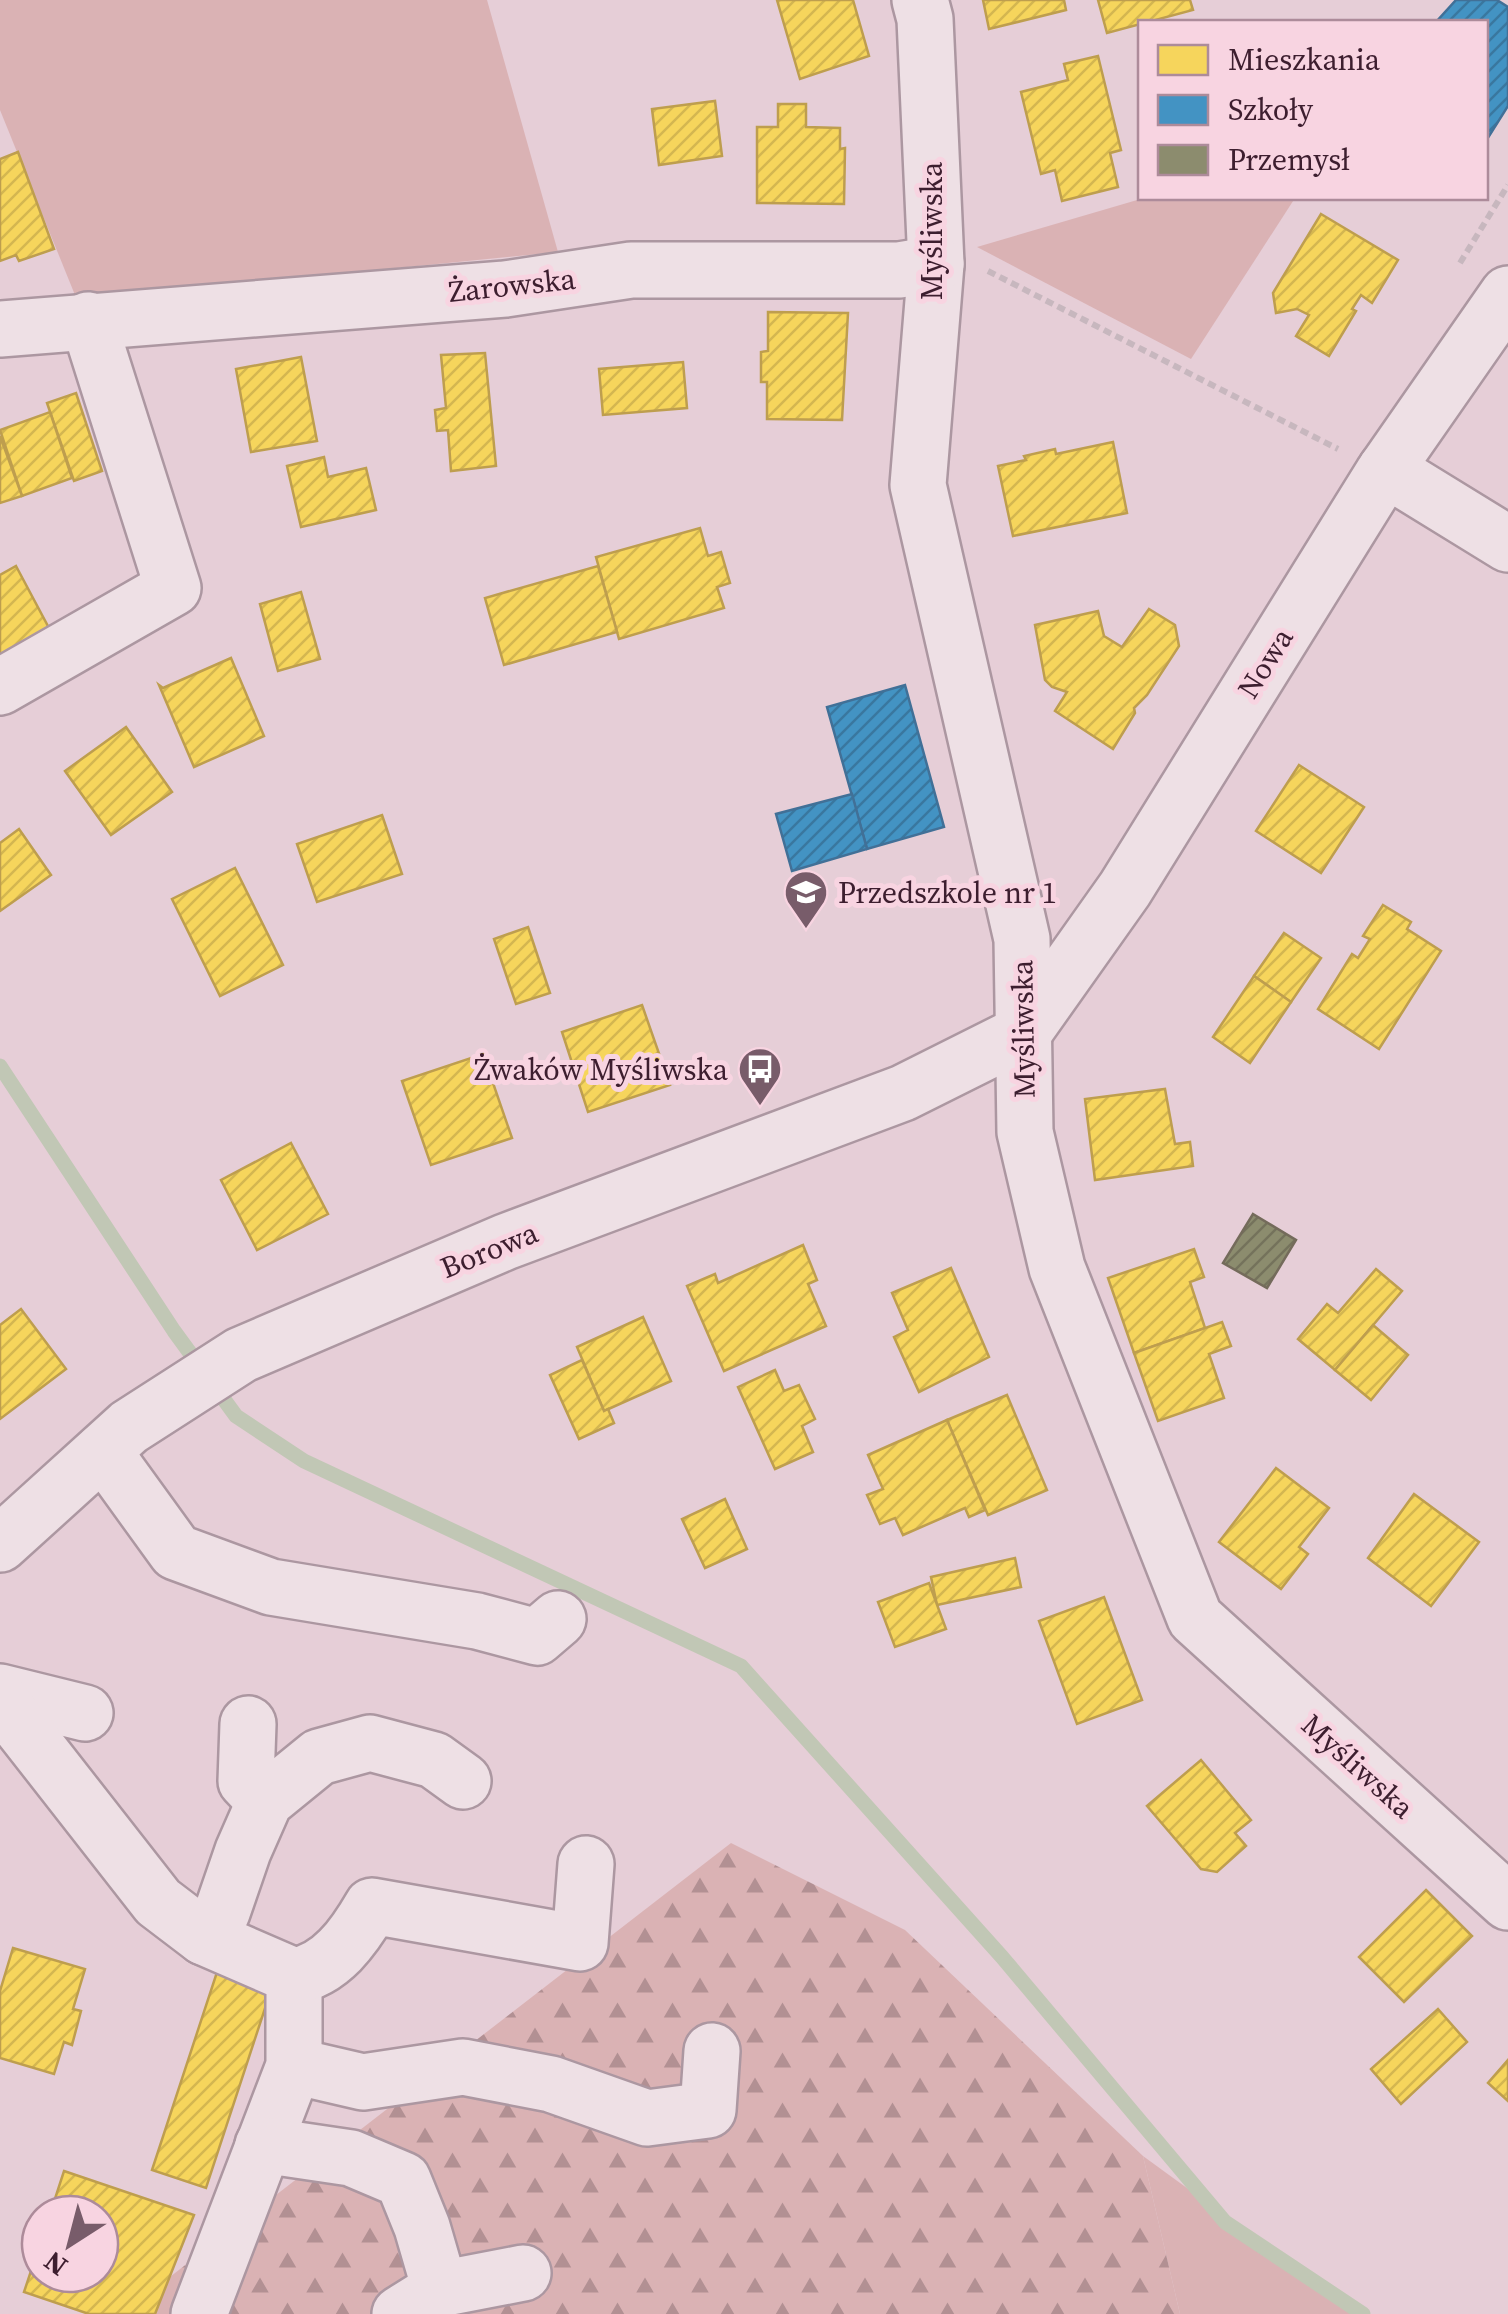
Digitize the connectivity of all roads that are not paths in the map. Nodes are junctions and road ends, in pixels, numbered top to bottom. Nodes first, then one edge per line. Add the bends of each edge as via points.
1 (920, 0) edge
2 (958, 266) junction
3 (1508, 294) edge
4 (88, 320) junction
5 (0, 329) edge
6 (1365, 460) junction
7 (1508, 544) edge
8 (0, 687) edge
9 (1023, 1033) junction
10 (103, 1451) junction
11 (0, 1544) edge
12 (558, 1619) dead end
13 (0, 1692) edge
14 (0, 1700) edge
15 (85, 1713) dead end
16 (248, 1724) dead end
17 (463, 1781) dead end
18 (265, 1800) junction
19 (586, 1864) dead end
20 (1508, 1902) edge
21 (204, 1937) junction
22 (294, 1976) junction
23 (712, 2050) dead end
24 (294, 2066) junction
25 (264, 2145) junction
26 (522, 2273) dead end
27 (420, 2302) edge
28 (198, 2314) edge

1 - 2 street, Myśliwska
2 - 4 street, Żarowska via 632,270 505,289
2 - 9 street, Myśliwska via 918,485 1022,939
3 - 6 street, Nowa
4 - 5 street, Żarowska
4 - 8 street via 173,588
6 - 7 street
6 - 9 street, Nowa via 1124,889
9 - 10 street, Borowa via 903,1094 504,1242 209,1374
9 - 20 street, Myśliwska via 1025,1132 1057,1268 1195,1618
10 - 11 street, Borowa
10 - 12 street via 176,1552 271,1587 537,1636
13 - 15 street
14 - 21 street via 158,1902
16 - 18 street via 246,1780
17 - 18 street via 434,1760 370,1743 319,1758
18 - 21 street via 222,1912
19 - 22 street via 580,1943 372,1906 356,1934 316,1972
21 - 22 street
22 - 24 street
23 - 24 street via 708,2110 647,2118 551,2084 463,2067 363,2082
24 - 25 street
25 - 27 street via 351,2158 403,2180 422,2227
25 - 28 street
26 - 27 street

